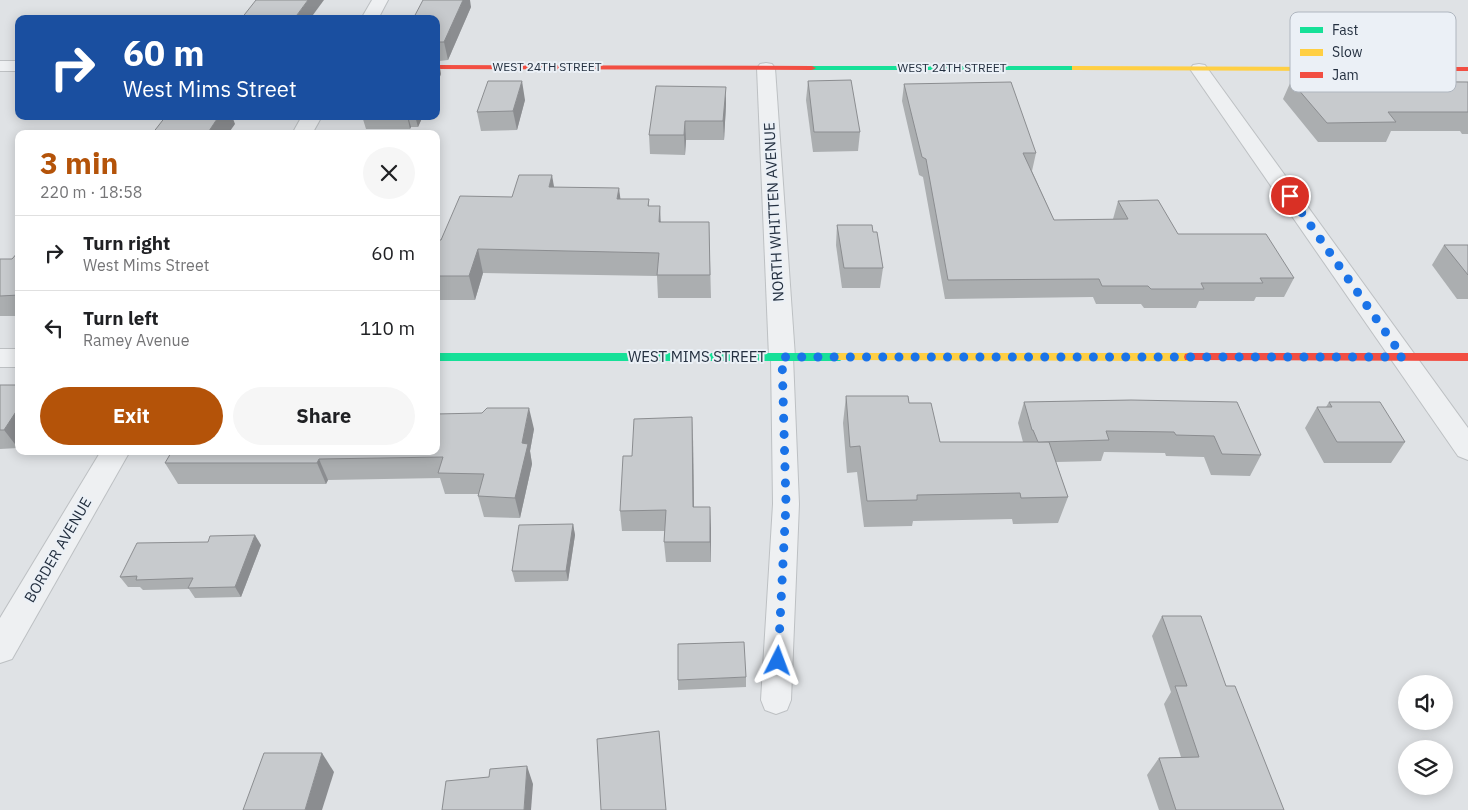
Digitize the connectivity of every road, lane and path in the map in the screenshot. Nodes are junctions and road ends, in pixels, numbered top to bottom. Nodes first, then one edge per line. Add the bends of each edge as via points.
1 (380, 0) edge
2 (371, 15) edge
3 (0, 66) edge
4 (15, 66) edge
5 (440, 67) edge
6 (766, 68) junction
7 (1198, 68) junction
8 (1290, 68) edge
9 (440, 357) edge
10 (782, 357) junction
11 (1403, 357) junction
12 (1468, 357) edge
13 (0, 358) edge
14 (15, 358) edge
15 (1468, 449) edge
16 (114, 455) edge
17 (0, 648) edge
18 (776, 700) dead end

1 - 2 street
3 - 4 street
5 - 6 street, WEST 24TH STREET
6 - 7 street, WEST 24TH STREET
6 - 10 street, NORTH WHITTEN AVENUE
7 - 8 street, WEST 24TH STREET
7 - 11 street
9 - 10 street, WEST MIMS STREET
10 - 11 street, WEST MIMS STREET
10 - 18 lane via 786,504
11 - 12 street, WEST MIMS STREET
11 - 15 street
13 - 14 street
16 - 17 street, BORDER AVENUE

